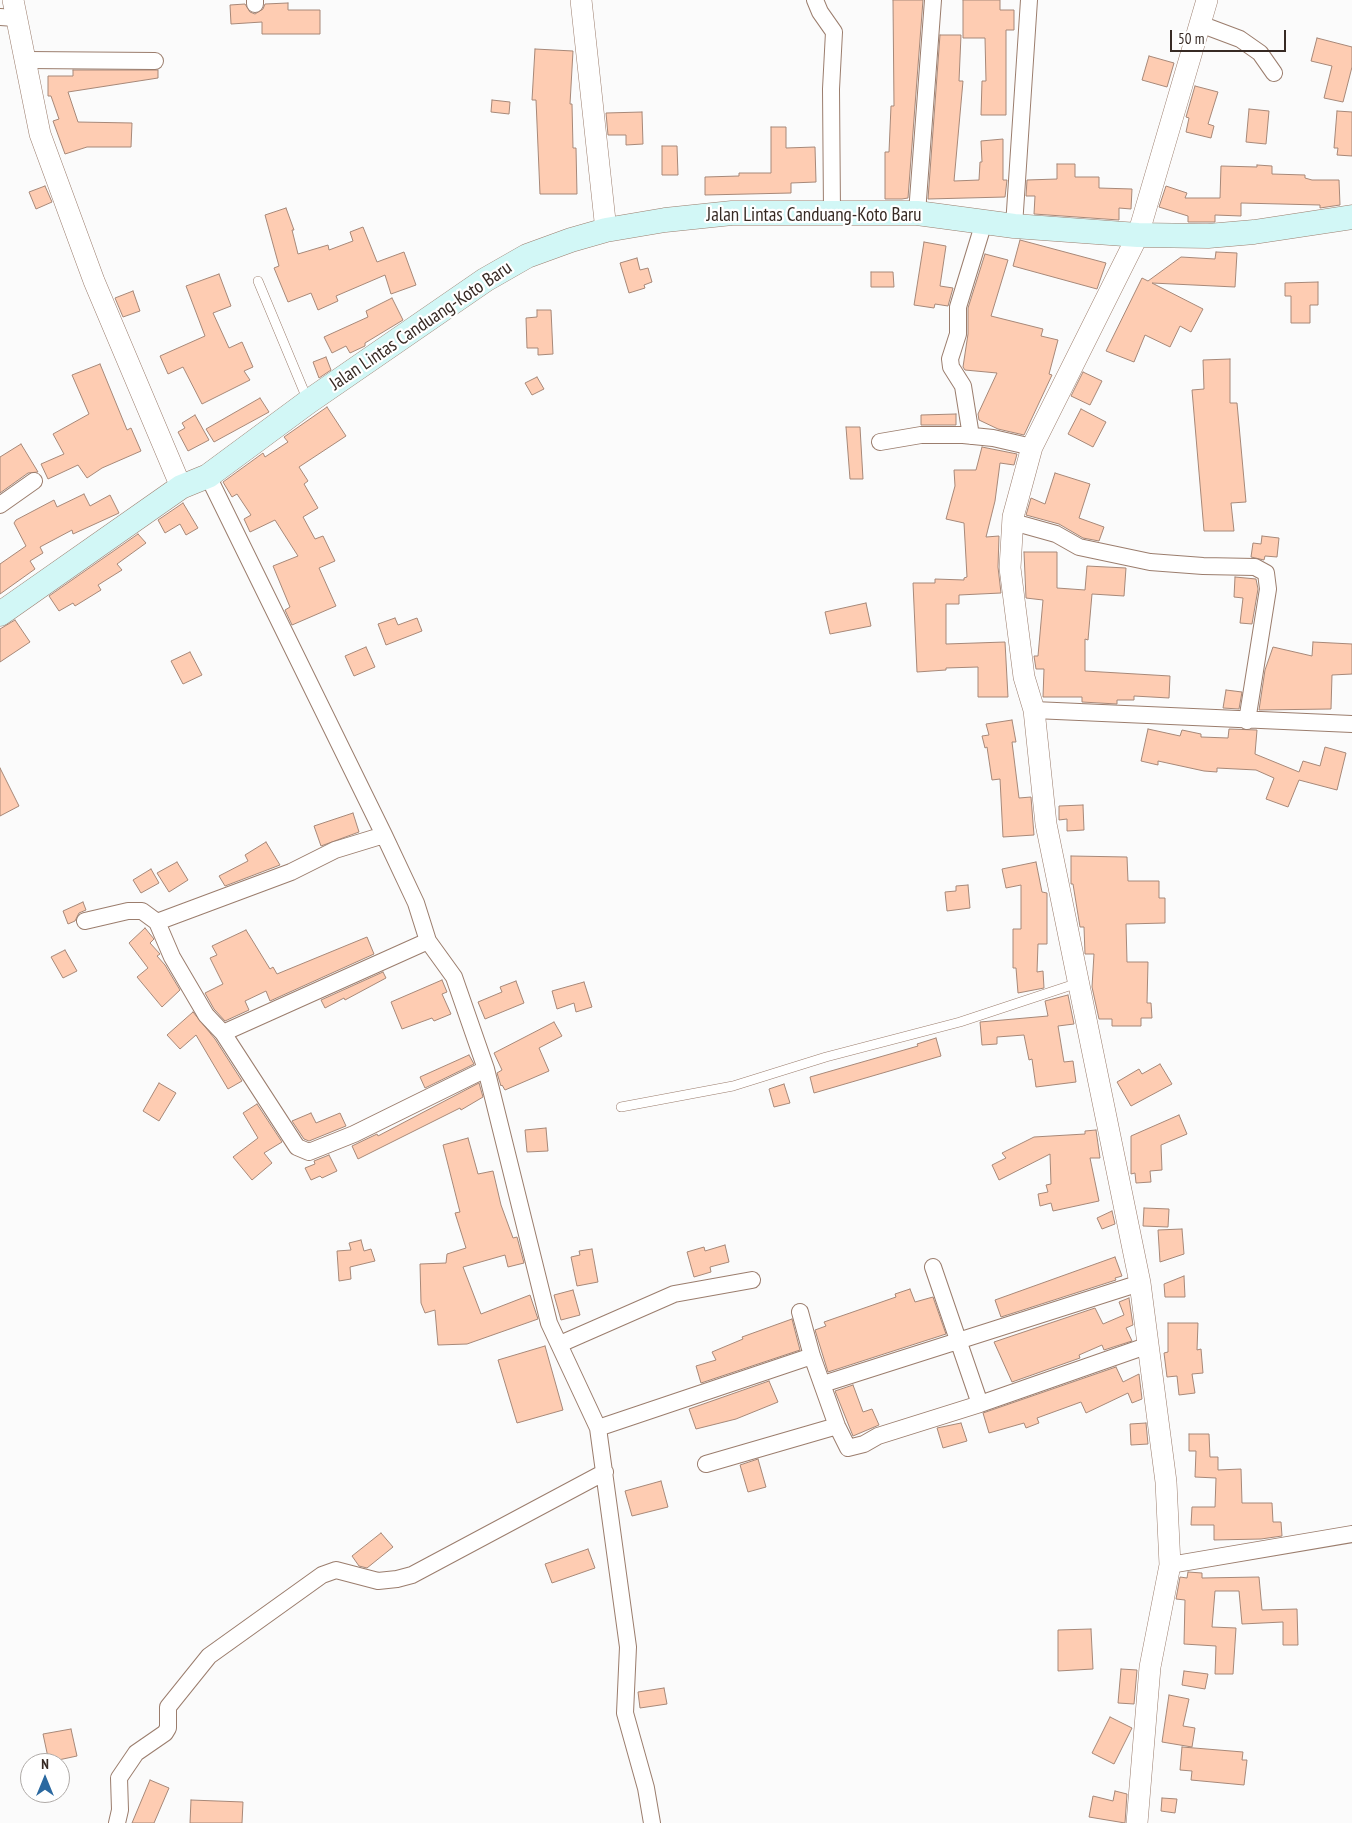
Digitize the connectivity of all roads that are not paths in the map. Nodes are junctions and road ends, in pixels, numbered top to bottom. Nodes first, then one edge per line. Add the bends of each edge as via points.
1 (580, 0) edge
2 (815, 0) edge
3 (933, 0) edge
4 (1029, 0) edge
5 (1207, 0) edge
6 (9, 12) edge
7 (1200, 24) junction
8 (27, 60) junction
9 (155, 61) dead end
10 (1274, 73) dead end
11 (832, 212) junction
12 (917, 213) junction
13 (1352, 217) edge
14 (984, 222) junction
15 (1014, 226) junction
16 (606, 230) junction
17 (1138, 235) junction
18 (258, 281) dead end
19 (308, 402) junction
20 (971, 436) junction
21 (880, 442) dead end
22 (1032, 446) junction
23 (208, 476) junction
24 (34, 482) dead end
25 (181, 487) junction
26 (0, 505) edge
27 (1013, 522) junction
28 (0, 614) edge
29 (1034, 710) junction
30 (1247, 721) junction
31 (1352, 724) edge
32 (384, 834) junction
33 (85, 921) dead end
34 (157, 922) junction
35 (428, 941) junction
36 (1078, 983) junction
37 (223, 1033) junction
38 (486, 1070) junction
39 (621, 1108) dead end
40 (933, 1267) dead end
41 (752, 1280) dead end
42 (1140, 1283) junction
43 (800, 1312) dead end
44 (960, 1341) junction
45 (560, 1344) junction
46 (1149, 1345) junction
47 (812, 1356) junction
48 (823, 1384) junction
49 (980, 1404) junction
50 (837, 1426) junction
51 (598, 1428) junction
52 (706, 1464) dead end
53 (605, 1472) junction
54 (1352, 1534) edge
55 (1170, 1565) junction
56 (117, 1823) edge
57 (652, 1823) edge
58 (1137, 1823) edge

1 - 16 street
2 - 11 street via 834,32
3 - 12 street
4 - 15 street
5 - 7 street
6 - 8 street
7 - 10 street via 1240,39 1260,53
7 - 17 street
8 - 9 street
8 - 25 street via 40,134 62,195 94,282
11 - 12 main road, Jalan Lintas Canduang-Koto Baru
11 - 16 main road, Jalan Lintas Canduang-Koto Baru via 732,213
12 - 14 main road, Jalan Lintas Canduang-Koto Baru
13 - 17 main road, Jalan Lintas Canduang-Koto Baru via 1208,236
14 - 15 main road, Jalan Lintas Canduang-Koto Baru
14 - 20 street via 958,307 958,334 950,359 965,393
15 - 17 main road, Jalan Lintas Canduang-Koto Baru
16 - 19 main road, Jalan Lintas Canduang-Koto Baru via 527,256
17 - 22 street
18 - 19 lane
19 - 23 main road, Jalan Lintas Canduang-Koto Baru
20 - 21 street via 921,435
20 - 22 street
22 - 27 street
23 - 25 main road, Jalan Lintas Canduang-Koto Baru
23 - 32 street
24 - 26 street
25 - 28 main road, Jalan Lintas Canduang-Koto Baru
27 - 29 street via 1010,568 1024,677
27 - 30 street via 1056,534 1079,547 1150,562 1236,565 1255,567 1266,573 1268,589
29 - 30 street
29 - 36 street via 1046,824
30 - 31 street
32 - 34 street via 335,850 291,872
32 - 35 street via 416,902
33 - 34 street via 128,910 142,911
34 - 37 street via 172,957 206,1015
35 - 37 street
35 - 38 street via 454,977
36 - 39 lane via 960,1022 826,1057 733,1086
36 - 42 street
37 - 38 street via 296,1147 309,1152 354,1134
38 - 45 street via 549,1323
40 - 44 street
41 - 45 street via 674,1294
42 - 44 street
42 - 46 street
43 - 47 street
44 - 48 street
44 - 49 street
45 - 51 street
46 - 49 street
46 - 55 street via 1166,1482
47 - 48 street
47 - 51 street
48 - 50 street
49 - 50 street via 848,1448
50 - 52 street
51 - 53 street
53 - 56 street via 412,1574 378,1581 336,1570 322,1574 209,1656 168,1707 166,1733 136,1753 119,1778
53 - 57 street via 608,1516 628,1647 624,1713 646,1788
54 - 55 street
55 - 58 street via 1150,1667

